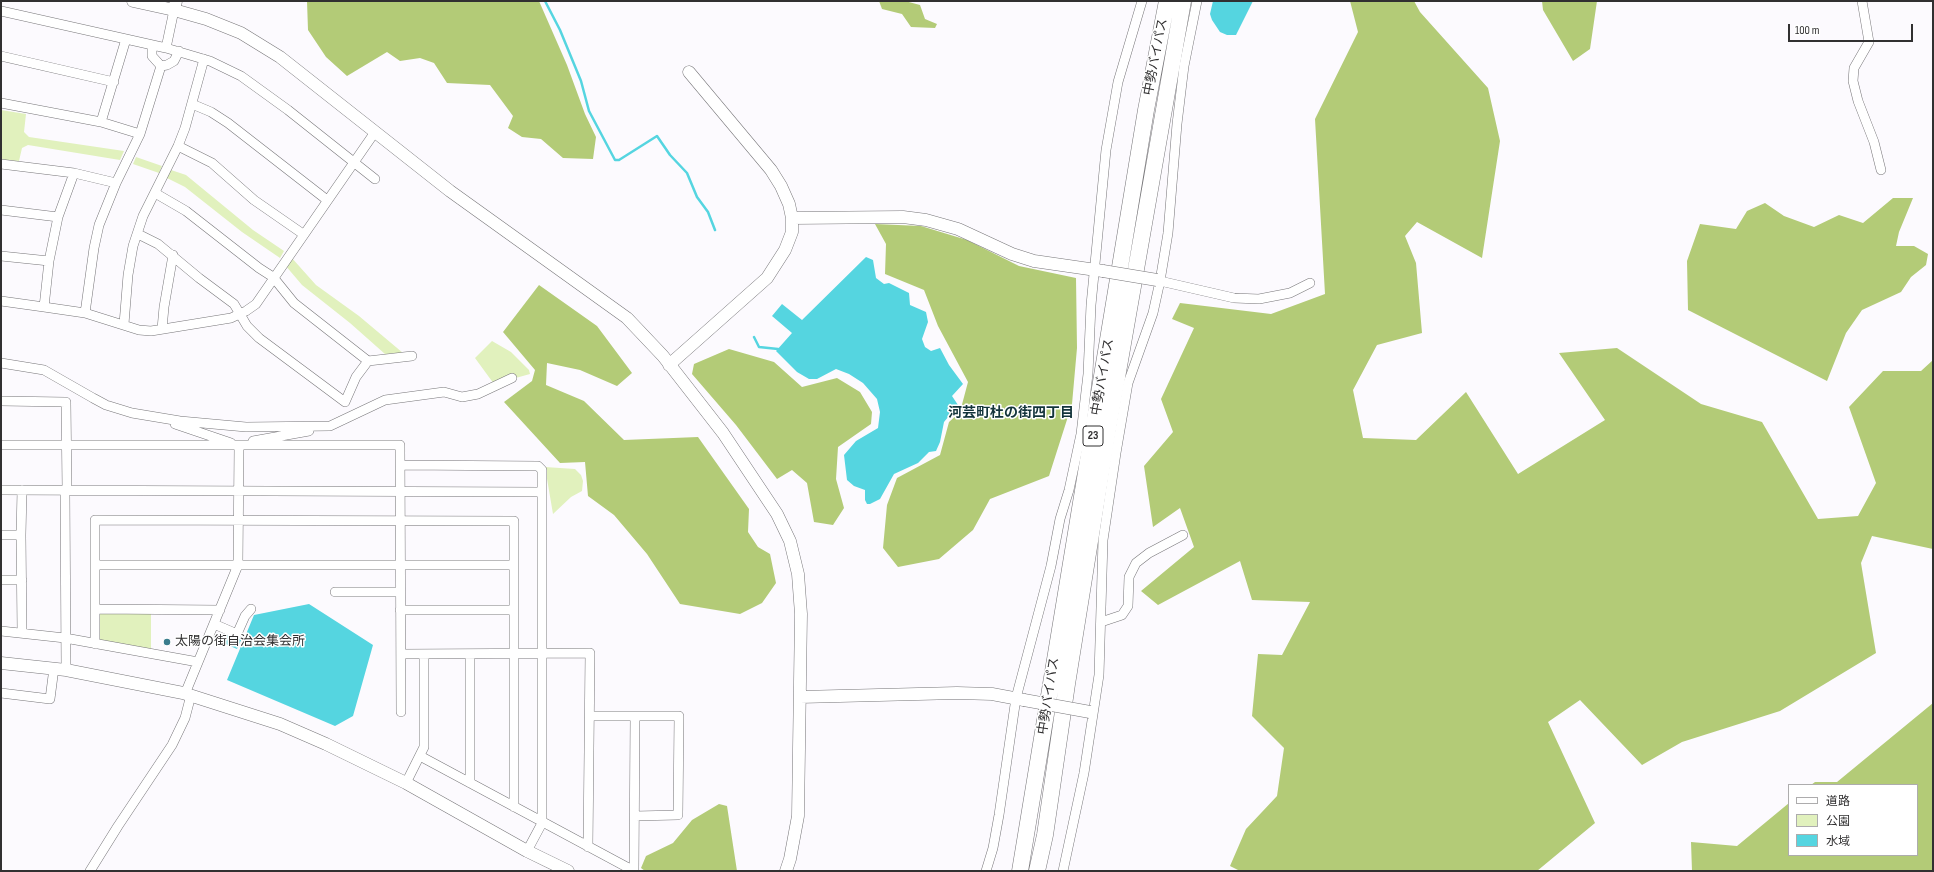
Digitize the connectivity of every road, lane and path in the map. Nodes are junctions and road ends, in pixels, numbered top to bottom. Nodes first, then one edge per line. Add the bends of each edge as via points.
1 (133, 1) edge
2 (1142, 1) edge
3 (1158, 1) edge
4 (1167, 1) edge
5 (1183, 1) edge
6 (1197, 1) edge
7 (1862, 1) edge
8 (175, 6) edge
9 (1, 11) edge
10 (126, 39) junction
11 (152, 45) junction
12 (166, 48) junction
13 (179, 51) junction
14 (1, 56) edge
15 (204, 59) junction
16 (161, 66) junction
17 (689, 72) dead end
18 (114, 82) junction
19 (1, 103) edge
20 (192, 104) junction
21 (1146, 110) junction
22 (101, 122) junction
23 (375, 132) junction
24 (140, 134) junction
25 (178, 146) junction
26 (354, 162) junction
27 (1, 164) edge
28 (1881, 170) dead end
29 (74, 173) junction
30 (375, 179) dead end
31 (116, 183) junction
32 (155, 192) junction
33 (327, 200) junction
34 (1, 210) edge
35 (58, 217) junction
36 (792, 218) junction
37 (138, 234) junction
38 (303, 234) junction
39 (173, 255) junction
40 (1, 256) edge
41 (49, 261) junction
42 (1099, 270) junction
43 (273, 277) junction
44 (1158, 281) junction
45 (1310, 283) dead end
46 (1, 301) edge
47 (44, 307) junction
48 (85, 313) junction
49 (241, 314) junction
50 (124, 324) junction
51 (162, 329) junction
52 (412, 356) dead end
53 (368, 361) junction
54 (1, 363) edge
55 (669, 365) junction
56 (512, 378) dead end
57 (1, 401) edge
58 (162, 419) junction
59 (330, 426) junction
60 (1, 445) edge
61 (67, 446) junction
62 (239, 446) junction
63 (400, 466) junction
64 (1, 490) edge
65 (22, 490) junction
66 (66, 490) junction
67 (239, 490) junction
68 (400, 492) junction
69 (541, 492) junction
70 (239, 519) junction
71 (400, 521) junction
72 (1, 535) edge
73 (21, 535) junction
74 (1183, 535) dead end
75 (96, 565) junction
76 (238, 565) junction
77 (400, 565) junction
78 (514, 565) junction
79 (1, 580) edge
80 (22, 580) junction
81 (335, 592) dead end
82 (400, 592) junction
83 (96, 609) junction
84 (220, 610) junction
85 (251, 610) dead end
86 (400, 610) junction
87 (514, 610) junction
88 (1101, 622) junction
89 (214, 624) junction
90 (1, 631) edge
91 (22, 633) junction
92 (66, 638) junction
93 (96, 644) junction
94 (400, 654) junction
95 (424, 654) junction
96 (470, 654) junction
97 (514, 654) junction
98 (544, 654) junction
99 (198, 662) junction
100 (1, 663) edge
101 (60, 669) junction
102 (1, 693) edge
103 (187, 694) junction
104 (800, 697) junction
105 (1020, 699) junction
106 (400, 712) dead end
107 (1092, 712) junction
108 (591, 716) junction
109 (635, 716) junction
110 (420, 756) junction
111 (470, 783) junction
112 (406, 784) junction
113 (514, 807) junction
114 (635, 816) junction
115 (542, 823) junction
116 (1028, 826) junction
117 (1045, 836) junction
118 (588, 847) junction
119 (527, 851) junction
120 (90, 871) edge
121 (568, 871) edge
122 (634, 871) edge
123 (786, 871) edge
124 (986, 871) edge
125 (1012, 871) edge
126 (1020, 871) edge
127 (1037, 871) edge
128 (1042, 871) edge
129 (1063, 871) edge

1 - 8 street
2 - 42 street via 1118,82 1106,150
3 - 21 highway
4 - 21 highway, 中勢バイパス / 23
5 - 117 highway, 中勢バイパス / 23 via 1108,429
6 - 44 street via 1184,66 1168,233
7 - 28 street via 1869,42 1854,68 1853,82
8 - 12 street
8 - 23 street via 222,25 259,44
9 - 10 street
10 - 11 street
10 - 18 street
11 - 12 street
11 - 16 street via 152,56
12 - 13 street
13 - 15 street
13 - 16 street via 174,61
14 - 18 street
15 - 20 street
15 - 26 street via 241,76
16 - 24 street
17 - 36 street via 771,170 789,204
18 - 22 street
19 - 22 street
20 - 25 street
20 - 33 street via 228,123
21 - 116 highway, 中勢バイパス / 23
22 - 24 street
23 - 26 street
23 - 55 street via 450,191 627,318
24 - 31 street
25 - 32 street
25 - 38 street via 212,163 254,200
26 - 30 street
26 - 33 street
27 - 29 street
29 - 31 street
29 - 35 street
31 - 48 street via 104,208 96,234
32 - 37 street via 143,216
32 - 43 street via 186,211
33 - 38 street
34 - 35 street
35 - 41 street
36 - 42 street via 902,217 926,220 958,228 1012,254 1034,261
36 - 55 street via 792,232 785,250 767,278
37 - 39 street
37 - 50 street via 133,246 128,275
38 - 43 street
39 - 49 street via 234,304
39 - 51 street
40 - 41 street
41 - 47 street
42 - 44 street, bridge
42 - 105 street via 1090,305 1088,374 1081,434
43 - 49 street via 256,304
43 - 53 street via 294,303
44 - 45 street via 1234,298 1259,299 1290,293
44 - 88 street via 1153,313 1128,382 1124,403 1103,540
46 - 47 street
47 - 48 street
48 - 50 street
49 - 51 street via 231,318
49 - 53 street via 247,326 259,338 345,402 356,377
50 - 51 street via 139,330
52 - 53 street
54 - 58 street via 44,370 106,405
55 - 104 street via 723,433 777,514 790,541 800,593
56 - 59 street via 478,394 462,397 444,392 385,400
57 - 61 street via 66,402
58 - 59 street via 246,427
58 - 62 street
59 - 62 street
60 - 61 street
61 - 62 street
61 - 66 street
62 - 63 street via 400,445
62 - 67 street
63 - 68 street
63 - 69 street via 538,466 542,470
64 - 65 street
65 - 66 street
65 - 73 street
66 - 67 street
66 - 92 street
67 - 68 street
67 - 70 street
68 - 69 street
68 - 71 street
69 - 98 street
70 - 71 street
70 - 75 street via 95,520
70 - 76 street
71 - 77 street
71 - 78 street via 514,521
72 - 73 street
73 - 80 street
74 - 88 street via 1136,562 1129,577 1128,606 1122,616
75 - 76 street
75 - 83 street
76 - 77 street
76 - 84 street
77 - 78 street
77 - 82 street
78 - 87 street
79 - 80 street
80 - 91 street
81 - 82 street
82 - 86 street
83 - 84 street
83 - 93 street
84 - 89 street
85 - 89 street via 245,616 237,634
86 - 87 street
86 - 94 street
87 - 97 street
88 - 107 street via 1100,661
89 - 99 street
90 - 91 street
91 - 92 street
92 - 93 street
92 - 101 street
93 - 99 street
94 - 95 street
94 - 106 street
95 - 96 street
95 - 110 street via 424,748
96 - 97 street
96 - 111 street
97 - 98 street
97 - 113 street
98 - 108 street via 590,653
98 - 115 street
99 - 103 street
100 - 101 street
101 - 102 street via 50,699
101 - 103 street
103 - 112 street via 247,712 302,733
103 - 120 street via 183,725
104 - 105 street via 957,693 992,694
104 - 123 street via 798,816
105 - 107 street, bridge
105 - 124 street via 1004,775 993,848
107 - 129 street
108 - 109 street
108 - 118 street
109 - 114 street
109 - 114 street via 679,716 678,816
110 - 111 street
110 - 112 street
111 - 113 street
112 - 119 street
113 - 115 street
114 - 122 street
115 - 118 street
115 - 119 street
116 - 125 highway
116 - 126 highway, 中勢バイパス / 23
117 - 127 highway, 中勢バイパス / 23
117 - 128 highway
118 - 122 street
119 - 121 street

